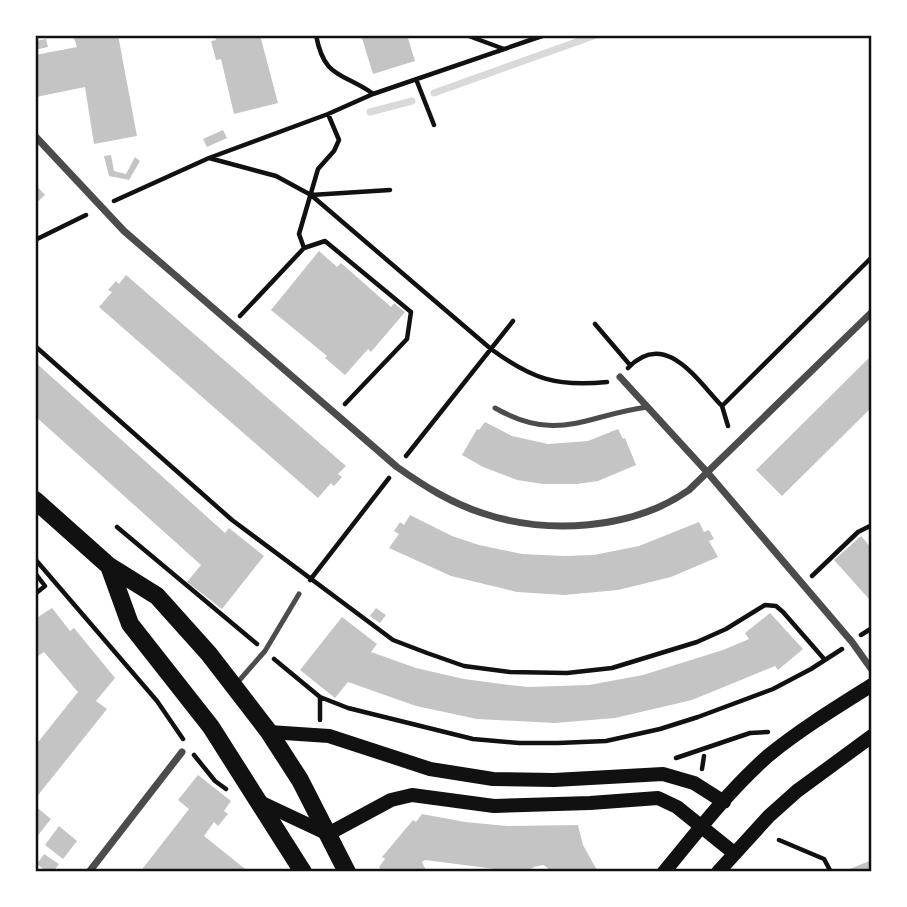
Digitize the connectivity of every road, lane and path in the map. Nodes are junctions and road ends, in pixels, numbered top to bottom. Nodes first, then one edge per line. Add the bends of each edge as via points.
1 (316, 35) edge
2 (466, 35) edge
3 (544, 35) edge
4 (505, 49) junction
5 (415, 79) junction
6 (373, 94) junction
7 (328, 114) junction
8 (434, 125) dead end
9 (35, 136) edge
10 (209, 158) junction
11 (390, 190) dead end
12 (311, 195) junction
13 (113, 202) dead end
14 (86, 215) dead end
15 (36, 238) edge
16 (304, 248) junction
17 (872, 257) edge
18 (872, 312) edge
19 (513, 321) dead end
20 (232, 324) junction
21 (595, 324) dead end
22 (35, 346) edge
23 (491, 349) junction
24 (631, 365) junction
25 (620, 377) junction
26 (722, 406) junction
27 (648, 407) junction
28 (495, 408) dead end
29 (335, 414) junction
30 (728, 426) dead end
31 (405, 457) dead end
32 (707, 472) junction
33 (388, 478) dead end
34 (35, 500) edge
35 (872, 525) edge
36 (117, 527) dead end
37 (37, 561) edge
38 (109, 566) junction
39 (35, 573) edge
40 (311, 579) junction
41 (803, 584) junction
42 (35, 594) edge
43 (299, 594) joint
44 (872, 628) edge
45 (861, 635) dead end
46 (843, 648) dead end
47 (265, 651) junction
48 (825, 660) junction
49 (872, 670) edge
50 (234, 685) junction
51 (872, 685) edge
52 (320, 697) junction
53 (320, 719) dead end
54 (804, 730) junction
55 (269, 732) junction
56 (872, 736) edge
57 (182, 752) dead end
58 (643, 774) junction
59 (231, 793) dead end
60 (724, 802) junction
61 (261, 803) junction
62 (702, 826) junction
63 (328, 834) junction
64 (779, 840) dead end
65 (734, 853) junction
66 (89, 872) edge
67 (303, 872) edge
68 (347, 872) edge
69 (664, 872) edge
70 (718, 872) edge
71 (831, 872) edge

1 - 6 path via 325,63 336,75
2 - 4 path
3 - 4 path
4 - 5 path
5 - 6 path
5 - 8 path
6 - 7 path
7 - 10 path
7 - 12 path via 339,140 318,169
9 - 20 street via 124,231
10 - 12 path via 276,176
10 - 13 path
11 - 12 path
12 - 16 path via 299,234
12 - 23 path
14 - 15 path
16 - 20 path
16 - 29 path via 325,241 411,312 407,339
17 - 26 path
18 - 32 street
19 - 23 path
20 - 29 street
21 - 24 path
22 - 40 path via 232,520
23 - 25 path via 544,380 580,385 614,382
23 - 31 path
24 - 25 path
24 - 26 path via 651,353 670,356
25 - 27 street
26 - 30 path
27 - 28 lane via 565,427 522,421
27 - 32 street
29 - 32 street via 425,487 482,513 514,521 556,525 633,516 673,502
32 - 41 street
33 - 40 path
34 - 38 main road
35 - 41 path via 858,532
36 - 47 path
37 - 39 path
37 - 59 path via 157,701 209,774
38 - 50 main road via 157,596
38 - 61 main road via 130,624 211,727
39 - 42 path via 45,586
40 - 43 path
40 - 48 path via 393,640 464,666 567,673 612,668 697,642 765,605 783,612
41 - 49 street
43 - 47 lane
44 - 45 path
46 - 48 path
47 - 50 lane
47 - 52 path
48 - 52 path via 749,699 660,729 606,741 473,739
50 - 55 main road
51 - 54 main road
52 - 53 path
54 - 58 path via 750,733 666,761
54 - 60 main road via 767,757
55 - 58 main road via 329,736 430,769 494,779
55 - 63 main road
56 - 65 main road via 797,791
57 - 66 street
58 - 60 main road via 681,779
60 - 62 main road
61 - 63 main road
61 - 67 main road
62 - 63 main road via 658,798 494,806 412,795 391,800
62 - 65 main road
62 - 69 main road
63 - 68 main road
64 - 71 path via 824,859
65 - 70 main road

